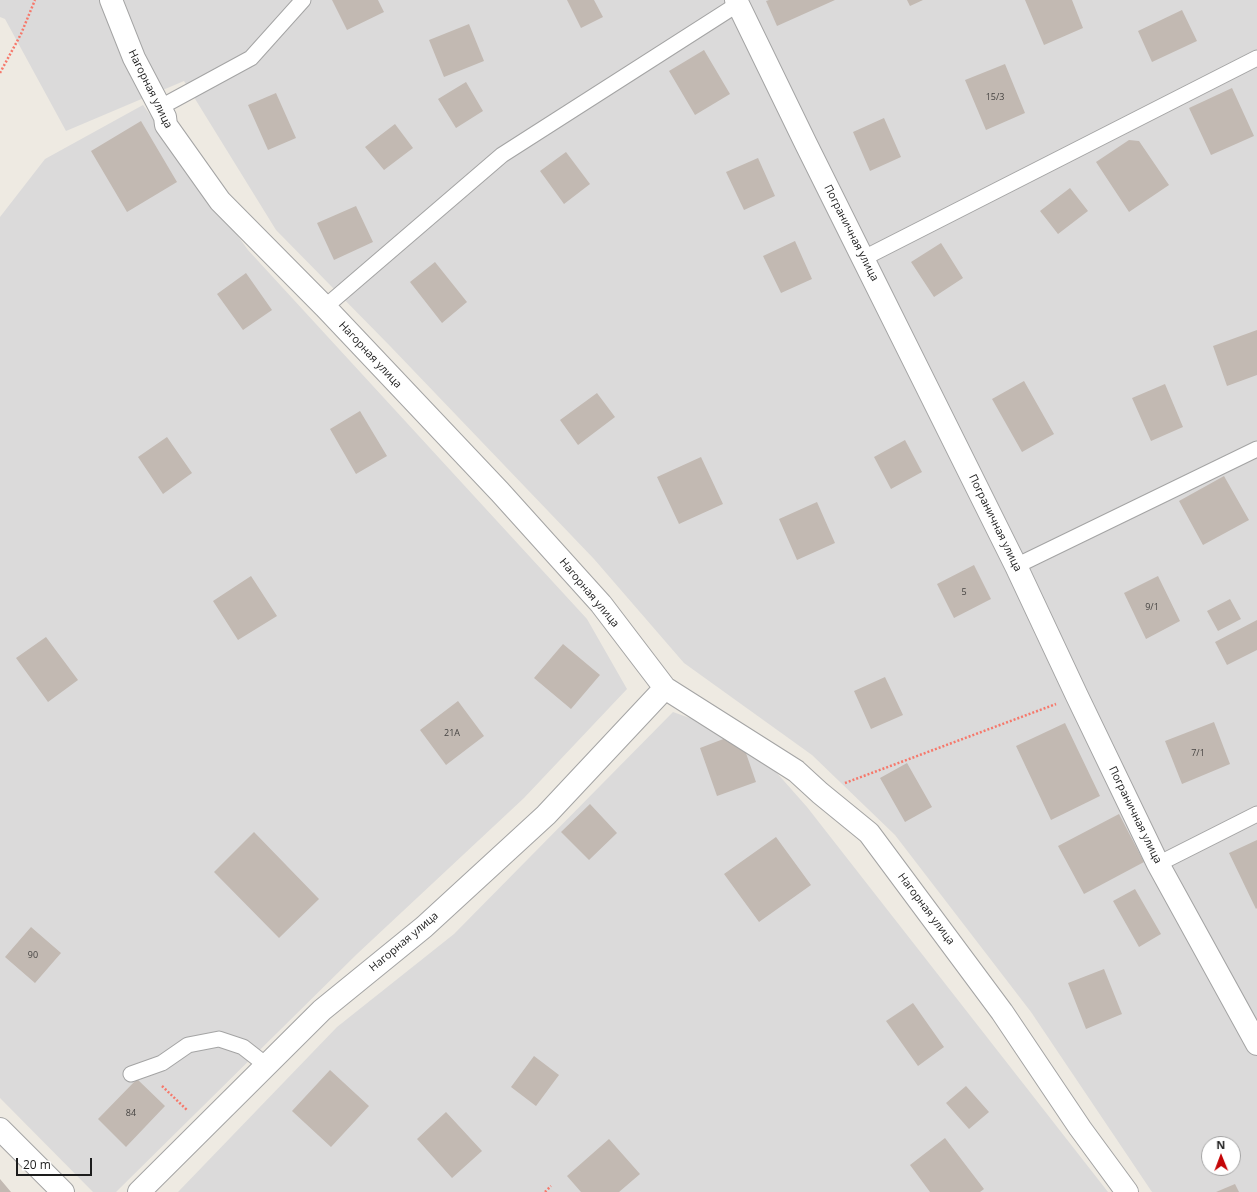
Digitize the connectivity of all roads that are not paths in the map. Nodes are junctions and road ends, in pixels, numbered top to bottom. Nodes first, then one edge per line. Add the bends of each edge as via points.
1 (111, 0) edge
2 (303, 0) edge
3 (737, 2) edge
4 (1257, 58) edge
5 (160, 108) junction
6 (864, 258) junction
7 (325, 306) junction
8 (1257, 449) edge
9 (1016, 566) junction
10 (665, 688) junction
11 (1257, 814) edge
12 (1158, 864) junction
13 (1257, 1044) edge
14 (266, 1065) junction
15 (138, 1072) road end
16 (0, 1129) edge
17 (61, 1191) edge
18 (139, 1192) edge
19 (1127, 1192) edge

1 - 5 street, Нагорная улица via 134,58
2 - 5 lane via 252,58
3 - 6 street, Пограничная улица
3 - 7 lane via 502,155
4 - 6 lane
5 - 7 street, Нагорная улица via 166,125 220,201
6 - 9 street, Пограничная улица
7 - 10 street, Нагорная улица via 500,492 601,604
8 - 9 lane
9 - 12 street, Пограничная улица
10 - 14 street, Нагорная улица via 546,815 424,926 322,1010
10 - 19 street, Нагорная улица via 796,771 869,833 1002,1012 1080,1128
11 - 12 lane
12 - 13 street, Пограничная улица
14 - 15 lane via 243,1047 219,1040 188,1045 162,1063
14 - 18 street, Нагорная улица
16 - 17 street

